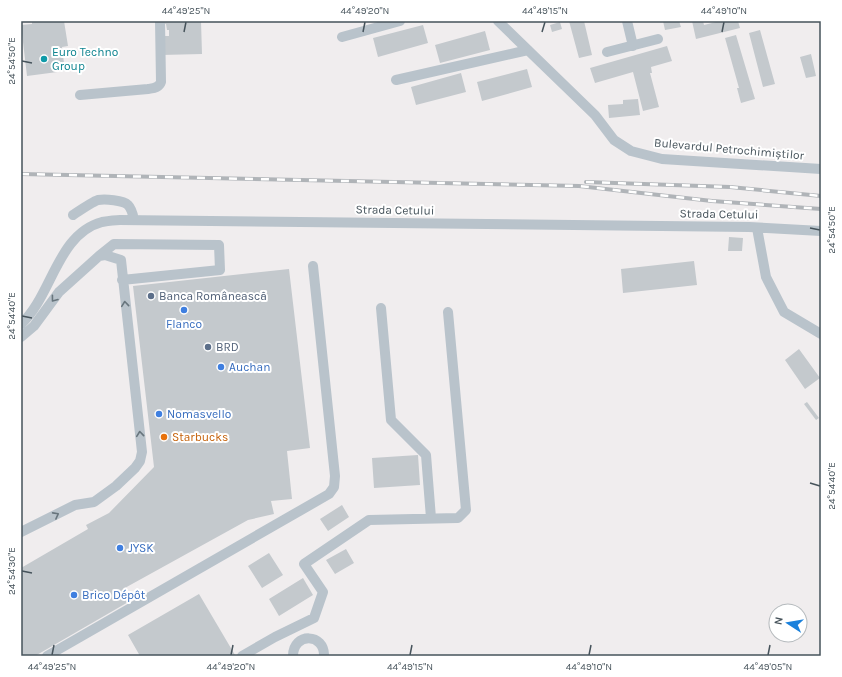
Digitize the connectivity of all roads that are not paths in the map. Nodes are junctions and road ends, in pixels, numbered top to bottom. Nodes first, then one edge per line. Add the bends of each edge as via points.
1 (160, 21) edge
2 (400, 21) edge
3 (498, 21) edge
4 (628, 21) edge
5 (342, 37) dead end
6 (658, 39) dead end
7 (633, 46) junction
8 (528, 50) junction
9 (607, 52) dead end
10 (396, 80) dead end
11 (80, 95) dead end
12 (821, 169) edge
13 (73, 215) dead end
14 (134, 220) junction
15 (758, 228) junction
16 (821, 231) edge
17 (121, 244) junction
18 (100, 256) junction
19 (121, 260) junction
20 (313, 266) dead end
21 (122, 280) junction
22 (381, 308) dead end
23 (448, 312) dead end
24 (22, 332) edge
25 (821, 334) edge
26 (431, 518) junction
27 (21, 532) edge
28 (302, 624) junction
29 (304, 639) junction
30 (47, 656) edge
31 (242, 656) edge
32 (293, 656) edge
33 (324, 656) edge

1 - 11 street via 158,87
2 - 5 street
3 - 8 street, Bulevardul Petrochimiștilor
4 - 7 street
6 - 7 street
7 - 9 street
8 - 10 street
8 - 12 street, Bulevardul Petrochimiștilor via 595,116 614,140 631,151 662,159
13 - 14 street via 98,200 116,200 128,205
14 - 15 street, Strada Cetului
14 - 24 street, Strada Cetului via 102,222 76,236
15 - 16 street, Strada Cetului
15 - 25 street via 766,277 784,312
17 - 18 street via 114,244
17 - 19 street
17 - 21 street via 219,246 220,270
18 - 19 street
18 -> 24 street via 59,292 34,326
19 - 21 street
20 - 30 street via 335,476 334,487 329,494
27 -> 21 street via 75,505 94,502 122,481 140,461 142,452
22 - 26 street via 391,420 426,455
23 - 26 street via 466,510 458,518
26 - 28 street via 369,520 304,564 323,592 314,618
28 - 29 street
28 - 31 street
29 - 32 street via 295,646
29 - 33 street via 316,640 323,649

